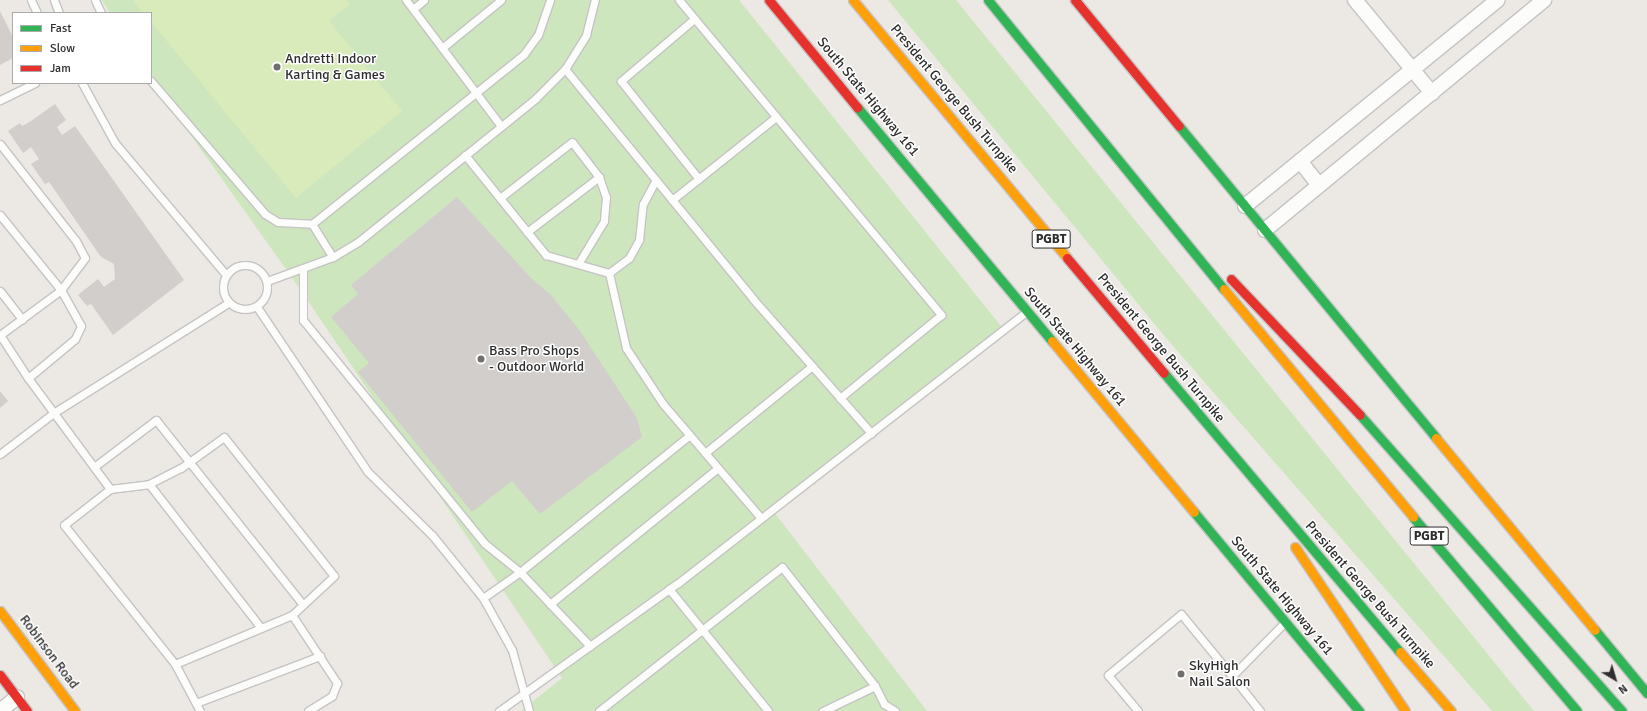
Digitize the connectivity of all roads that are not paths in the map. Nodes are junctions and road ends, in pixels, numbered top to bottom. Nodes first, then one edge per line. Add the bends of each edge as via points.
1 (31, 0) edge
2 (54, 0) edge
3 (95, 0) edge
4 (406, 0) edge
5 (424, 0) edge
6 (501, 0) edge
7 (550, 0) edge
8 (595, 0) edge
9 (679, 0) edge
10 (769, 0) edge
11 (853, 0) edge
12 (988, 0) edge
13 (1075, 0) edge
14 (1355, 0) edge
15 (1498, 0) edge
16 (1544, 0) edge
17 (413, 9) junction
18 (37, 12) edge
19 (59, 12) edge
20 (101, 12) edge
21 (694, 19) junction
22 (442, 48) junction
23 (565, 69) junction
24 (1412, 70) junction
25 (152, 82) edge
26 (33, 84) edge
27 (83, 84) edge
28 (475, 93) junction
29 (1432, 93) junction
30 (0, 100) edge
31 (776, 117) junction
32 (501, 126) junction
33 (0, 144) edge
34 (466, 155) junction
35 (1300, 161) junction
36 (599, 177) junction
37 (699, 179) junction
38 (656, 180) junction
39 (1319, 185) junction
40 (500, 198) junction
41 (672, 200) junction
42 (1158, 206) junction
43 (1245, 206) junction
44 (0, 215) edge
45 (312, 224) junction
46 (1265, 230) junction
47 (527, 232) junction
48 (333, 257) junction
49 (578, 264) junction
50 (302, 268) junction
51 (609, 273) junction
52 (226, 275) junction
53 (267, 281) junction
54 (61, 290) junction
55 (0, 291) edge
56 (228, 303) junction
57 (256, 307) junction
58 (1027, 311) junction
59 (22, 319) junction
60 (0, 335) edge
61 (812, 366) junction
62 (28, 378) junction
63 (840, 398) junction
64 (55, 412) junction
65 (871, 433) junction
66 (690, 435) junction
67 (705, 453) junction
68 (0, 454) edge
69 (190, 462) junction
70 (94, 467) junction
71 (718, 468) junction
72 (1250, 477) junction
73 (149, 484) junction
74 (110, 490) junction
75 (761, 518) junction
76 (520, 572) junction
77 (669, 589) junction
78 (483, 598) junction
79 (550, 604) junction
80 (303, 605) junction
81 (0, 611) edge
82 (292, 615) junction
83 (1285, 622) junction
84 (261, 628) junction
85 (701, 629) junction
86 (590, 646) junction
87 (320, 656) junction
88 (175, 664) junction
89 (0, 675) edge
90 (1232, 676) junction
91 (875, 686) junction
92 (526, 692) junction
93 (1647, 693) edge
94 (17, 697) junction
95 (196, 703) junction
96 (0, 711) edge
97 (27, 711) edge
98 (75, 711) edge
99 (200, 711) edge
100 (308, 711) edge
101 (500, 711) edge
102 (529, 711) edge
103 (598, 711) edge
104 (768, 711) edge
105 (822, 711) edge
106 (895, 711) edge
107 (1138, 711) edge
108 (1260, 711) edge
109 (1360, 711) edge
110 (1405, 711) edge
111 (1451, 711) edge
112 (1577, 711) edge
113 (1622, 711) edge

1 - 18 lane
2 - 19 lane
3 - 20 lane
4 - 17 lane
5 - 17 lane
6 - 22 lane
7 - 28 lane via 538,35 524,54
8 - 23 lane via 586,35
9 - 21 lane
10 - 58 main road, South State Highway 161
11 - 72 main road, President George Bush Turnpike / PGBT
12 - 42 main road, PGBT
13 - 43 main road
14 - 24 street
15 - 24 street
16 - 29 street
17 - 22 lane
21 - 31 lane
21 - 37 lane via 621,81
22 - 28 lane
23 - 32 lane
23 - 38 lane
24 - 29 street
24 - 35 street
25 - 45 lane via 265,214 278,222
26 - 30 lane
27 - 52 lane via 115,143
28 - 32 lane
28 - 45 lane
29 - 39 street
31 - 37 lane
31 - 63 lane via 941,315
32 - 34 lane
33 - 54 lane via 82,250 85,258
34 - 40 lane
34 - 48 lane via 358,242
35 - 39 street
35 - 43 street
36 - 40 lane via 572,142
36 - 47 lane
36 - 49 lane via 606,197 604,221
37 - 41 lane
38 - 41 lane
38 - 51 lane via 643,204 636,246 630,258
39 - 46 street
40 - 47 lane
41 - 61 lane
42 - 112 main road, PGBT via 1281,361
42 - 113 main road via 1303,351 1502,572
43 - 46 main road
44 - 54 lane
45 - 48 lane
46 - 93 main road
47 - 49 lane via 546,255
48 - 50 lane
49 - 51 lane
50 - 53 lane
50 - 76 lane via 303,320 484,543
51 - 66 lane via 626,348 663,404
52 - 53 lane via 245,265 258,269
52 - 56 lane via 222,289
53 - 57 lane via 266,295
54 - 59 lane
54 - 62 lane via 80,319 80,334
55 - 59 lane
56 - 57 lane via 242,310
56 - 64 lane
57 - 78 lane via 367,471 432,535
58 - 65 lane
58 - 83 main road, South State Highway 161
59 - 60 lane
60 - 62 lane
61 - 63 lane
61 - 67 lane
62 - 64 lane
63 - 65 lane
64 - 68 lane
64 - 70 lane
65 - 75 lane
66 - 67 lane
66 - 76 lane
67 - 71 lane
69 - 70 lane via 156,420
69 - 73 lane
69 - 80 lane
69 - 80 lane via 224,437 334,576
70 - 74 lane
71 - 75 lane
71 - 79 lane
72 - 110 main road
72 - 111 main road, President George Bush Turnpike / PGBT
73 - 74 lane
73 - 84 lane
74 - 88 lane via 64,526
75 - 77 lane
76 - 78 lane
76 - 79 lane
77 - 85 lane
77 - 86 lane
78 - 92 lane via 512,650
79 - 86 lane
80 - 82 lane
81 - 98 main road, Robinson Road
82 - 84 lane
82 - 87 lane
83 - 90 lane
83 - 109 main road, South State Highway 161
84 - 88 lane
85 - 91 lane via 782,567
85 - 103 lane
85 - 104 lane
86 - 92 lane
87 - 95 lane
87 - 100 lane via 337,683 332,696
88 - 95 lane
89 - 94 main road
90 - 107 lane via 1181,614 1108,675
90 - 108 lane
91 - 105 lane
91 - 106 lane via 884,704
92 - 101 lane
92 - 102 lane
94 - 96 street
94 - 97 main road
95 - 99 lane

